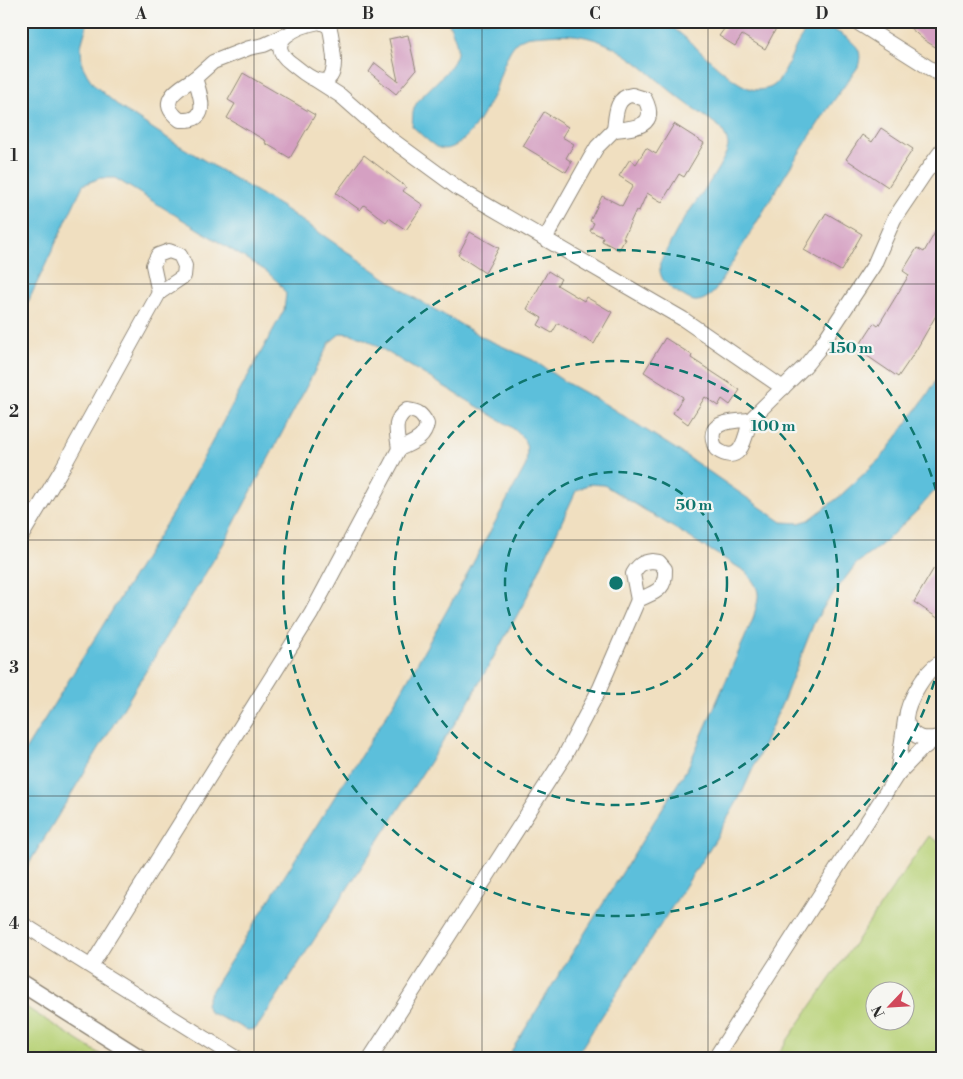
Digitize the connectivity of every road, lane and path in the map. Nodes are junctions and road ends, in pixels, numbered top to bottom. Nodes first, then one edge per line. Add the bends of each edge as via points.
1 (855, 21) edge
2 (312, 22) edge
3 (329, 25) edge
4 (286, 34) junction
5 (264, 45) junction
6 (283, 57) junction
7 (335, 64) junction
8 (942, 76) edge
9 (195, 78) dead end
10 (316, 80) junction
11 (341, 96) junction
12 (614, 130) dead end
13 (942, 150) edge
14 (545, 239) junction
15 (158, 293) dead end
16 (783, 388) junction
17 (750, 420) dead end
18 (399, 449) dead end
19 (21, 537) edge
20 (638, 600) dead end
21 (940, 662) edge
22 (906, 720) junction
23 (940, 735) edge
24 (897, 775) junction
25 (21, 923) edge
26 (91, 966) junction
27 (21, 983) edge
28 (140, 1058) edge
29 (237, 1058) edge
30 (370, 1058) edge
31 (714, 1058) edge

1 - 8 street
2 - 3 street
2 - 4 street
3 - 7 street
4 - 5 street
4 - 6 street via 280,46
5 - 6 street
5 - 9 street via 213,62
6 - 10 street
7 - 10 street via 329,78
7 - 11 street
10 - 11 street
11 - 14 street via 392,140 459,189
12 - 14 street via 597,147
13 - 16 street via 894,219 874,265 851,301 818,350
14 - 16 street via 683,319
15 - 19 street
16 - 17 street
18 - 26 street via 307,621
20 - 30 street via 600,688 564,757
21 - 22 street via 919,685
22 - 23 street via 917,737 927,739
22 - 24 street
23 - 24 street
24 - 31 street
25 - 26 street
26 - 29 street
27 - 28 street

